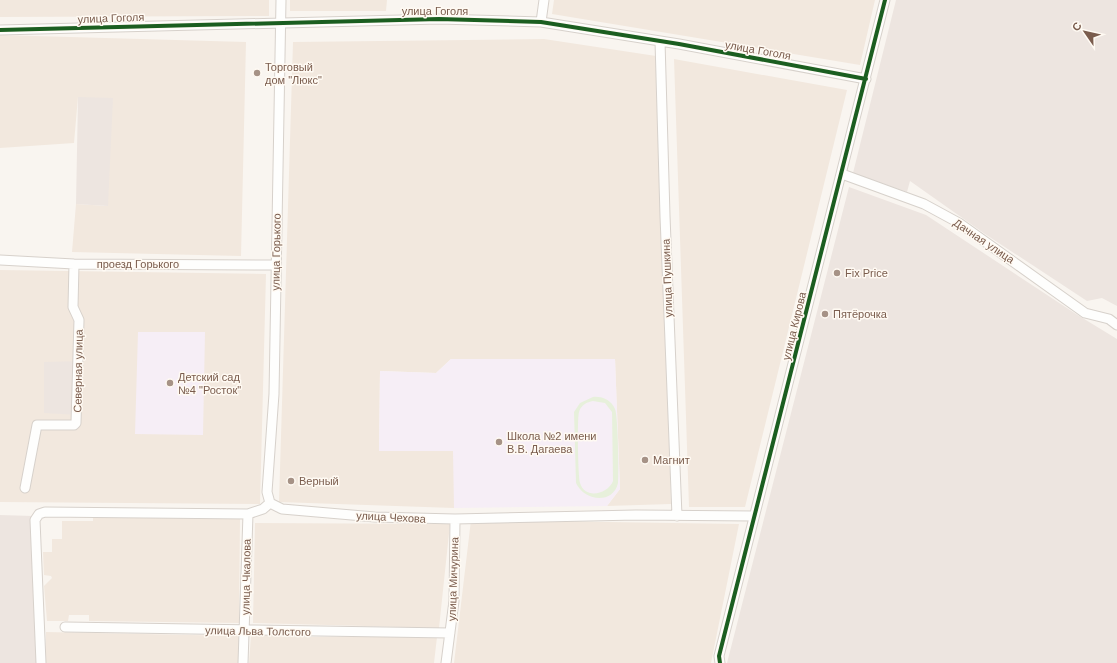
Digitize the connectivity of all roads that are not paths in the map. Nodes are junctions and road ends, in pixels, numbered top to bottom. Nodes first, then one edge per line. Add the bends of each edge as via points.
1 (281, 0) edge
2 (544, 0) edge
3 (885, 0) edge
4 (281, 22) junction
5 (541, 22) junction
6 (0, 30) edge
7 (660, 41) junction
8 (866, 78) junction
9 (842, 174) junction
10 (0, 260) edge
11 (74, 264) junction
12 (276, 265) junction
13 (1117, 325) edge
14 (25, 488) dead end
15 (270, 503) junction
16 (248, 514) junction
17 (677, 516) junction
18 (754, 516) junction
19 (455, 519) junction
20 (65, 627) dead end
21 (245, 631) junction
22 (450, 633) junction
23 (720, 659) edge
24 (41, 663) edge
25 (243, 663) edge
26 (446, 663) edge

1 - 4 street, улица Горького
2 - 5 street
3 - 8 street, улица Кирова
4 - 5 street, улица Гоголя via 439,19
4 - 6 street, улица Гоголя
4 - 12 street, улица Горького
5 - 7 street, улица Гоголя
7 - 8 street, улица Гоголя
7 - 17 street, улица Пушкина
8 - 9 street, улица Кирова
9 - 13 street, Дачная улица via 924,204 959,222 1085,312 1109,319
9 - 18 street, улица Кирова
10 - 11 street, проезд Горького
11 - 12 street, проезд Горького
11 - 14 street, Северная улица via 73,307 78,320 76,423 37,425
12 - 15 street, улица Горького via 274,394 267,492
15 - 16 street via 263,509
15 - 19 street, улица Чехова via 282,509 367,516
16 - 21 street, улица Чкалова
16 - 24 street via 40,514 35,520
17 - 18 street, улица Чехова
17 - 19 street, улица Чехова
18 - 23 street, улица Кирова
19 - 22 street, улица Мичурина via 454,601
20 - 21 street, улица Льва Толстого
21 - 22 street, улица Льва Толстого
21 - 25 street, улица Чкалова
22 - 26 street, улица Мичурина

